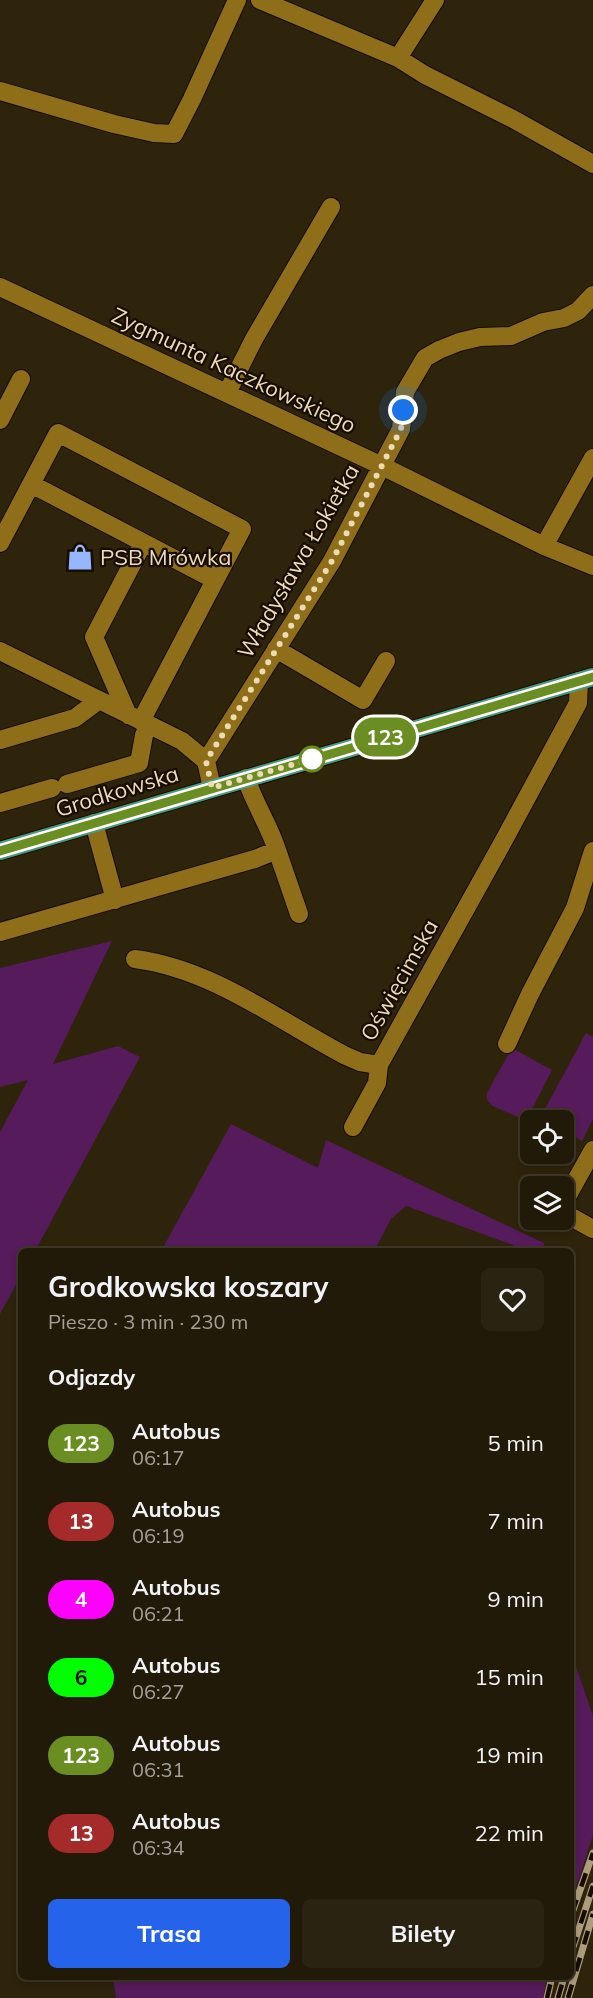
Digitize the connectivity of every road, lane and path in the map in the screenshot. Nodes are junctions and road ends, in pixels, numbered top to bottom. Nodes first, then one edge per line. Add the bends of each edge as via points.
1 (237, 0) edge
2 (260, 0) edge
3 (435, 0) edge
4 (398, 58) junction
5 (0, 91) edge
6 (593, 164) edge
7 (331, 207) dead end
8 (0, 287) edge
9 (593, 295) edge
10 (21, 379) dead end
11 (227, 393) junction
12 (2, 412) edge
13 (593, 458) edge
14 (382, 466) junction
15 (31, 484) junction
16 (0, 543) edge
17 (143, 543) junction
18 (544, 546) junction
19 (593, 566) edge
20 (215, 580) junction
21 (276, 649) junction
22 (0, 651) edge
23 (386, 661) dead end
24 (586, 679) edge
25 (99, 700) junction
26 (139, 720) junction
27 (0, 740) edge
28 (206, 761) junction
29 (246, 778) junction
30 (212, 788) junction
31 (0, 803) edge
32 (94, 823) junction
33 (277, 850) junction
34 (0, 851) edge
35 (593, 851) edge
36 (115, 900) junction
37 (299, 914) dead end
38 (0, 932) edge
39 (135, 959) dead end
40 (507, 1044) dead end
41 (379, 1065) junction
42 (353, 1127) dead end
43 (593, 1150) edge
44 (574, 1184) edge
45 (574, 1219) edge
46 (593, 1229) edge

1 - 5 street via 174,134 114,124
2 - 4 street
3 - 4 street
4 - 6 street
7 - 11 street
8 - 11 street, Zygmunta Kaczkowskiego
9 - 14 street, Władysława Łokietka via 578,311 564,318 511,336 459,342 425,358 405,392 401,429
10 - 12 street
11 - 14 street, Zygmunta Kaczkowskiego
13 - 18 street
14 - 18 street, Zygmunta Kaczkowskiego
14 - 21 street, Władysława Łokietka via 332,561
15 - 16 street
15 - 17 street
15 - 20 street via 57,433 242,529
17 - 20 street
17 - 26 street via 94,637
18 - 19 street, Zygmunta Kaczkowskiego
20 - 26 street
21 - 23 street via 363,700
21 - 28 street, Władysława Łokietka
22 - 25 street
24 - 29 main road, Grodkowska
24 - 41 street, Oświęcimska via 578,703
25 - 26 street
25 - 27 street via 75,718
26 - 28 street via 182,741
26 - 31 street via 144,735 139,763
28 - 30 street
29 - 30 main road, Grodkowska
29 - 33 street
30 - 32 main road, Grodkowska
32 - 34 main road, Grodkowska
32 - 36 street
33 - 36 street
33 - 37 street
35 - 40 street via 575,908
36 - 38 street
39 - 41 street, Oświęcimska via 160,962 209,980 344,1055
41 - 42 street via 377,1083
43 - 44 street
45 - 46 street

